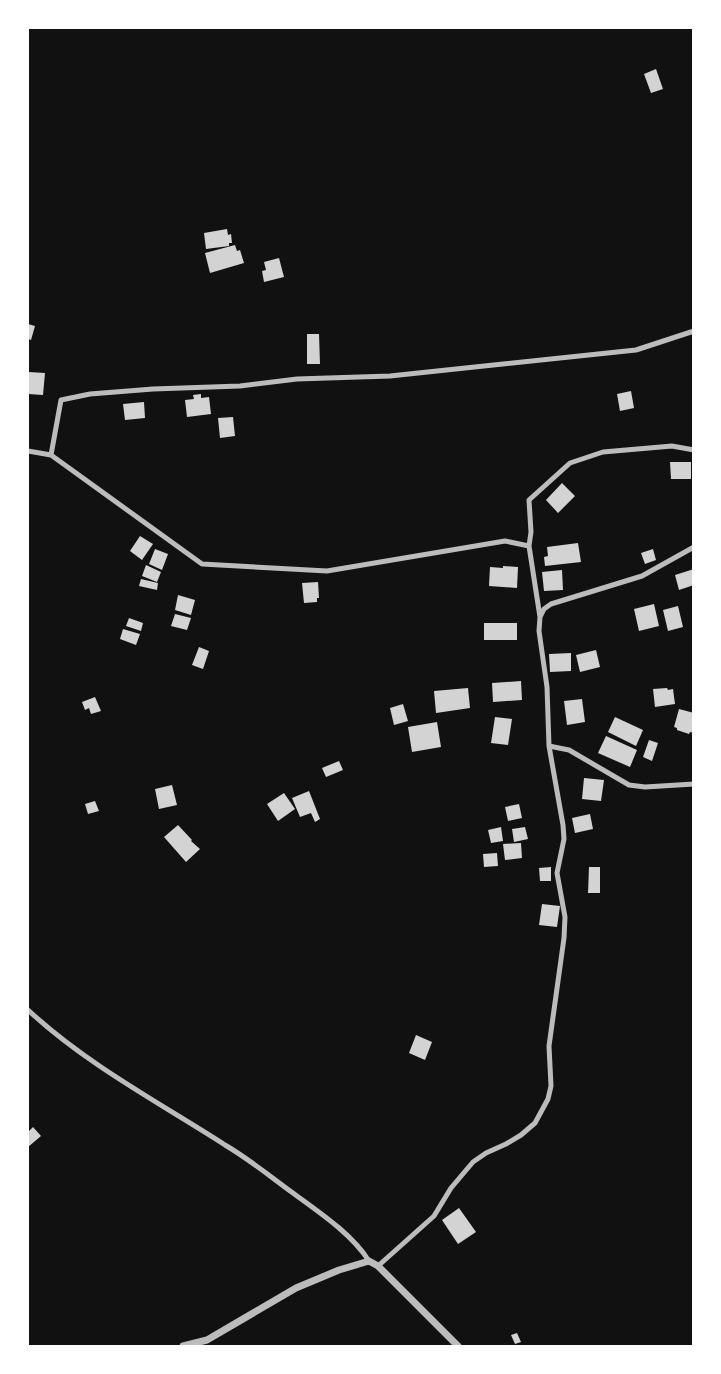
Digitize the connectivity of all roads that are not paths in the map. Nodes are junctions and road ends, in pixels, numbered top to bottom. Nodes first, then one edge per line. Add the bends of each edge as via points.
1 (694, 331) edge
2 (694, 450) edge
3 (28, 451) edge
4 (51, 455) junction
5 (529, 546) junction
6 (694, 548) edge
7 (540, 618) junction
8 (548, 746) junction
9 (694, 784) edge
10 (28, 1010) edge
11 (369, 1261) junction
12 (378, 1266) junction
13 (183, 1346) edge
14 (458, 1346) edge

1 - 4 street via 636,350 557,359 390,376 296,379 240,386 90,394 61,400
2 - 5 street via 672,446 603,452 570,463 530,500 532,532
3 - 4 street
4 - 5 street via 202,564 327,571 505,541
5 - 7 street
6 - 7 street via 642,576 551,604
7 - 8 street via 548,687
8 - 9 street via 569,750 629,785
8 - 12 street via 563,825 564,839 557,873 565,917 549,1046 552,1074 548,1099 535,1123 521,1136 473,1162 451,1188 434,1216
10 - 11 street via 64,1042 227,1146 329,1220
11 - 12 street
11 - 13 street via 296,1288 207,1340
12 - 14 street

